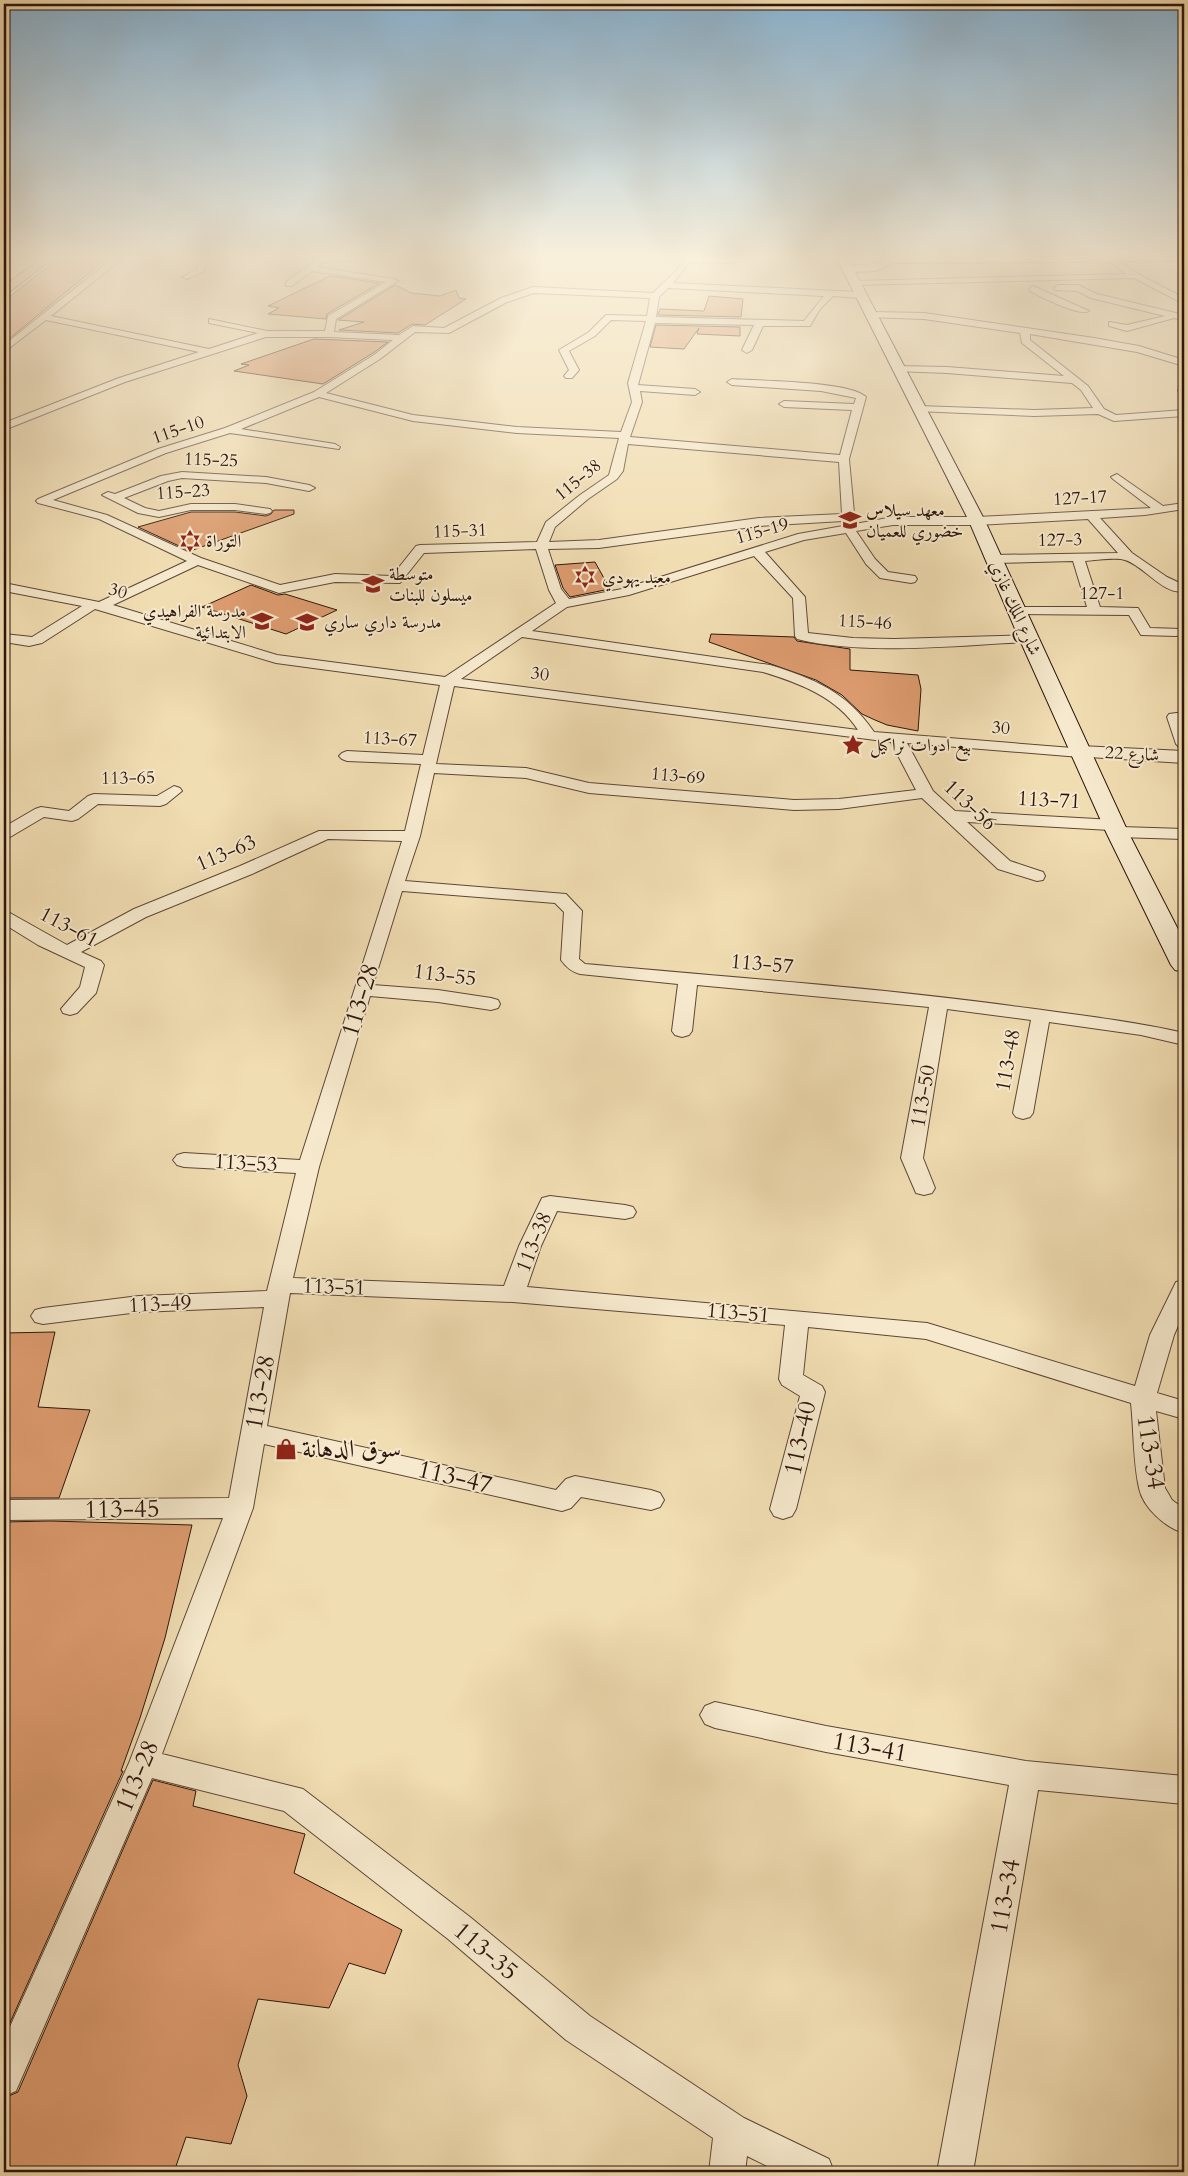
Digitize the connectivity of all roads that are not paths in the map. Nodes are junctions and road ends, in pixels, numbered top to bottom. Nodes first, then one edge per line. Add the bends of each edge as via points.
1 (190, 357) edge
2 (377, 357) edge
3 (567, 357) edge
4 (640, 357) edge
5 (892, 357) edge
6 (1045, 357) edge
7 (1163, 357) edge
8 (1184, 363) edge
9 (898, 369) junction
10 (569, 376) dead end
11 (1074, 380) junction
12 (732, 382) dead end
13 (634, 388) junction
14 (695, 392) dead end
15 (318, 394) junction
16 (784, 404) dead end
17 (858, 407) junction
18 (919, 409) junction
19 (1100, 411) junction
20 (1184, 413) edge
21 (4, 427) edge
22 (229, 430) junction
23 (624, 438) junction
24 (335, 447) dead end
25 (844, 459) junction
26 (1117, 477) dead end
27 (78, 486) junction
28 (309, 488) dead end
29 (114, 498) junction
30 (42, 501) joint
31 (1184, 506) edge
32 (1160, 509) junction
33 (266, 511) dead end
34 (1091, 515) junction
35 (977, 521) junction
36 (849, 523) junction
37 (541, 546) junction
38 (756, 550) junction
39 (1128, 556) junction
40 (1078, 557) junction
41 (993, 559) junction
42 (197, 561) junction
43 (911, 579) dead end
44 (4, 587) edge
45 (1180, 588) dead end
46 (563, 604) junction
47 (98, 605) junction
48 (1016, 611) junction
49 (1095, 611) junction
50 (1176, 632) dead end
51 (521, 633) junction
52 (4, 638) edge
53 (1028, 638) junction
54 (448, 681) junction
55 (1184, 716) edge
56 (869, 736) junction
57 (897, 739) junction
58 (1184, 744) edge
59 (1080, 752) junction
60 (347, 756) dead end
61 (1184, 757) edge
62 (429, 764) junction
63 (174, 791) dead end
64 (926, 793) junction
65 (950, 816) junction
66 (1116, 829) junction
67 (4, 834) edge
68 (1184, 834) edge
69 (412, 836) junction
70 (1037, 876) dead end
71 (395, 885) junction
72 (4, 917) edge
73 (67, 952) junction
74 (1184, 965) edge
75 (688, 980) junction
76 (363, 990) junction
77 (939, 1002) junction
78 (491, 1004) dead end
79 (70, 1009) dead end
80 (1041, 1015) junction
81 (682, 1031) dead end
82 (1184, 1039) edge
83 (1023, 1113) dead end
84 (184, 1160) dead end
85 (308, 1167) junction
86 (924, 1188) dead end
87 (625, 1212) dead end
88 (1184, 1288) edge
89 (279, 1292) junction
90 (513, 1294) junction
91 (43, 1316) dead end
92 (797, 1318) junction
93 (1143, 1399) junction
94 (1184, 1410) edge
95 (253, 1432) junction
96 (651, 1500) dead end
97 (240, 1508) junction
98 (784, 1509) dead end
99 (4, 1510) edge
100 (1184, 1522) edge
101 (715, 1715) dead end
102 (144, 1763) junction
103 (1026, 1775) junction
104 (1184, 1790) edge
105 (4, 2079) edge
106 (732, 2130) junction
107 (727, 2172) edge
108 (816, 2172) edge
109 (955, 2172) edge

1 - 21 lane
2 - 15 lane, 115-10
3 - 10 lane via 574,370
4 - 13 lane, 115-38
5 - 9 street, شارع الملك غازي
6 - 11 lane
7 - 8 lane
9 - 11 lane
9 - 18 street, شارع الملك غازي
11 - 19 lane via 1085,388
12 - 17 lane via 858,394 861,397
13 - 14 lane
13 - 23 lane, 115-38 via 637,402
15 - 22 lane, 115-10
15 - 23 lane via 413,418
16 - 17 lane
17 - 25 lane
18 - 19 lane via 1034,413
18 - 35 street, شارع الملك غازي
19 - 20 lane via 1114,418
22 - 24 lane
22 - 27 lane, 115-10 via 162,451
23 - 25 lane
23 - 37 lane, 115-38 via 613,477 550,525
25 - 36 lane
26 - 32 lane
27 - 29 lane, 115-23
27 - 30 lane, 115-10
28 - 29 lane, 115-25 via 266,480 182,475 165,478
29 - 33 lane, 115-23 via 142,511 159,514 191,507
30 - 42 lane, 115-31 via 103,517
31 - 32 lane, 127-17
32 - 34 lane, 127-17
34 - 35 lane, 127-17
34 - 39 lane
35 - 36 lane, 115-19
35 - 41 street, شارع الملك غازي
36 - 37 lane, 115-31 via 759,522 599,544
36 - 38 lane, 115-19
36 - 43 lane via 870,561 884,575
37 - 42 lane, 115-31 via 420,550 396,580 335,578 279,588
37 - 46 lane
38 - 46 lane, 115-19 via 624,592
38 - 53 lane, 115-46 via 799,597 802,636 894,643
39 - 40 lane, 127-3
39 - 45 lane
40 - 41 lane, 127-3
40 - 49 lane
41 - 48 street, شارع الملك غازي
42 - 47 lane
44 - 47 lane, 30
46 - 51 lane
47 - 52 lane via 37,640
47 - 54 lane, 30 via 276,659
48 - 49 lane, 127-1
48 - 53 street, شارع الملك غازي
49 - 50 lane, 127-1 via 1133,611 1146,632
51 - 54 lane
51 - 56 lane via 765,668 819,689 852,712
53 - 59 street, شارع الملك غازي
54 - 56 lane, 30
54 - 62 lane, 113-28
55 - 58 lane via 1174,717
56 - 57 lane, 30
57 - 59 lane, 30
57 - 64 lane, 113-56
59 - 61 street, شارع 22
59 - 66 street, شارع الملك غازي
60 - 62 lane, 113-67
62 - 64 lane, 113-69 via 526,773 589,788 794,806
62 - 69 lane, 113-28
63 - 67 lane, 113-65 via 160,801 94,799 72,816 40,812
64 - 65 lane, 113-56
65 - 66 lane, 113-71
65 - 70 lane, 113-56 via 1004,865
66 - 68 lane, 113-71
66 - 74 street, شارع الملك غازي
69 - 71 lane, 113-28
69 - 73 lane, 113-63 via 325,834 140,913
71 - 75 lane, 113-57 via 560,898 573,911 570,960 580,969
71 - 76 lane, 113-28
72 - 73 lane, 113-61
73 - 79 lane, 113-61 via 95,965 89,989
75 - 77 lane, 113-57
75 - 81 lane
76 - 78 lane, 113-55
76 - 85 lane, 113-28
77 - 80 lane, 113-57
77 - 86 lane, 113-50 via 912,1158
80 - 82 lane, 113-57 via 1141,1028
80 - 83 lane, 113-48
84 - 85 lane, 113-53
85 - 89 lane, 113-28
87 - 90 lane, 113-38 via 550,1203
88 - 93 lane via 1162,1335
89 - 90 lane, 113-51
89 - 91 lane, 113-49
89 - 95 lane, 113-28
90 - 92 lane, 113-51
92 - 93 lane, 113-51 via 926,1331
92 - 98 lane, 113-40 via 791,1379 813,1392
93 - 94 lane, 113-51
93 - 100 lane, 113-34 via 1152,1490 1162,1507
95 - 96 lane, 113-47 via 562,1501 575,1486
95 - 97 lane, 113-28
97 - 99 lane, 113-45
97 - 102 lane, 113-28
101 - 103 lane, 113-41
102 - 105 lane, 113-28
102 - 106 lane, 113-35 via 292,1799 458,1928 578,2028
103 - 104 lane
103 - 109 lane, 113-34
106 - 107 lane
106 - 108 lane, 113-35

